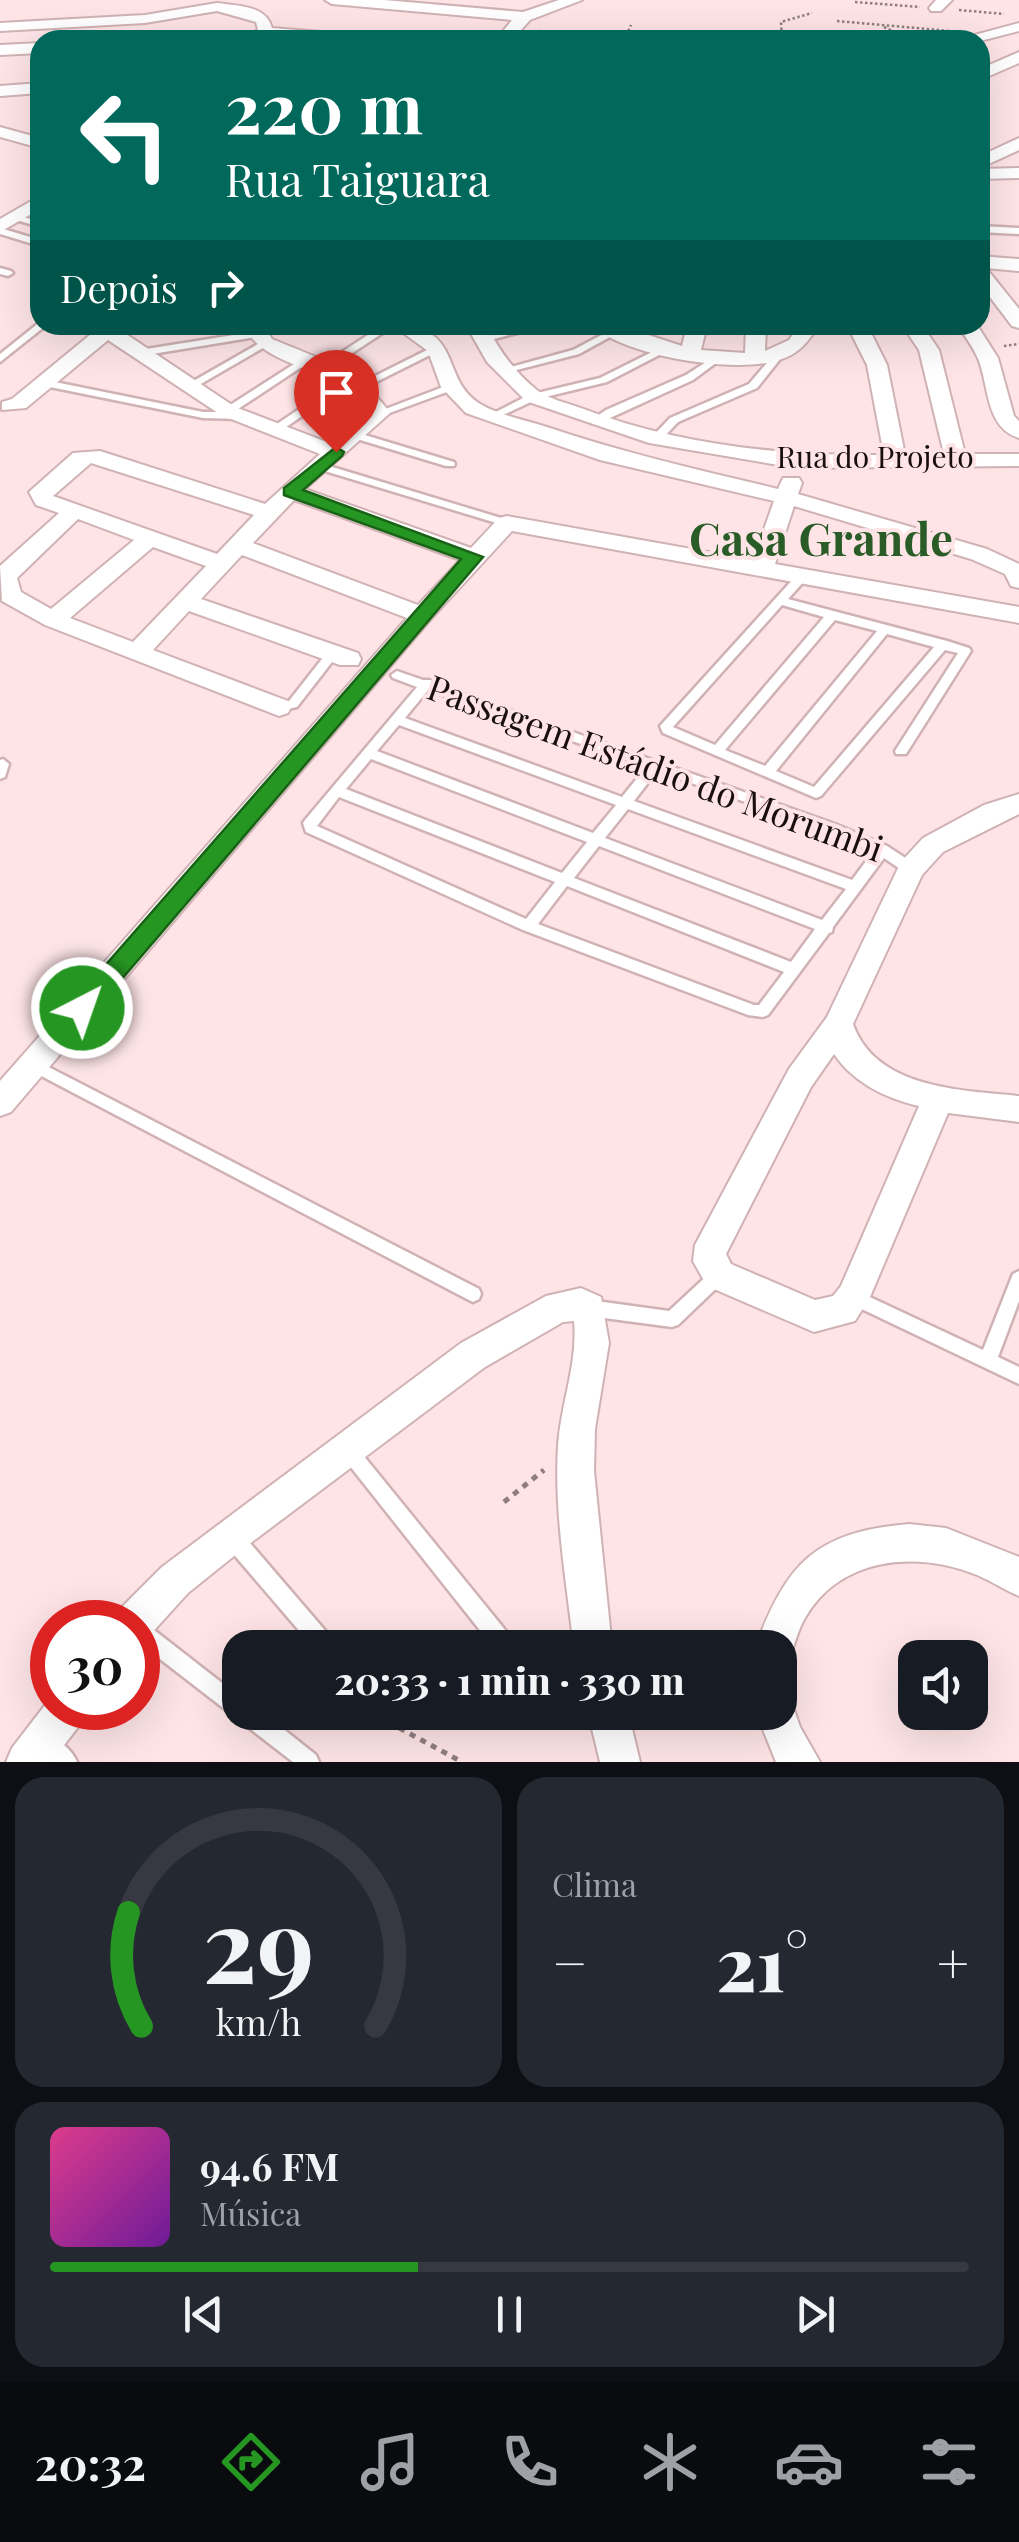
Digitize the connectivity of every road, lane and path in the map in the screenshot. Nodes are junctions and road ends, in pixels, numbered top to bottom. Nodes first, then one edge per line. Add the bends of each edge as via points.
1 (84, 0) edge
2 (336, 0) edge
3 (574, 0) edge
4 (214, 3) edge
5 (812, 13) dead end
6 (522, 16) junction
7 (836, 21) dead end
8 (81, 22) junction
9 (631, 25) dead end
10 (879, 25) junction
11 (1019, 26) edge
12 (0, 27) edge
13 (266, 30) edge
14 (509, 30) edge
15 (629, 30) edge
16 (781, 30) edge
17 (890, 30) edge
18 (918, 30) edge
19 (990, 33) edge
20 (30, 48) edge
21 (0, 50) edge
22 (1019, 57) edge
23 (990, 70) edge
24 (30, 89) edge
25 (0, 91) edge
26 (0, 132) edge
27 (30, 140) edge
28 (1019, 143) edge
29 (990, 164) edge
30 (990, 168) edge
31 (1019, 173) edge
32 (30, 208) edge
33 (30, 224) edge
34 (5, 225) edge
35 (990, 230) edge
36 (1019, 231) edge
37 (30, 237) edge
38 (990, 263) edge
39 (1019, 265) edge
40 (990, 285) edge
41 (1019, 322) edge
42 (30, 334) edge
43 (103, 335) edge
44 (119, 335) edge
45 (256, 335) edge
46 (261, 335) edge
47 (264, 335) edge
48 (371, 335) edge
49 (417, 335) edge
50 (482, 335) edge
51 (599, 335) edge
52 (625, 335) edge
53 (695, 335) edge
54 (756, 335) edge
55 (804, 335) edge
56 (862, 335) edge
57 (918, 335) edge
58 (974, 335) edge
59 (437, 348) junction
60 (662, 350) junction
61 (140, 353) junction
62 (780, 353) junction
63 (690, 355) junction
64 (755, 357) junction
65 (717, 358) junction
66 (0, 359) edge
67 (314, 364) junction
68 (504, 370) junction
69 (45, 383) junction
70 (353, 383) junction
71 (188, 386) junction
72 (452, 387) junction
73 (532, 397) junction
74 (5, 404) edge
75 (380, 413) junction
76 (235, 414) junction
77 (493, 416) junction
78 (595, 421) junction
79 (275, 430) junction
80 (1019, 432) edge
81 (358, 436) junction
82 (656, 438) junction
83 (895, 458) junction
84 (955, 458) junction
85 (327, 459) junction
86 (1019, 460) edge
87 (796, 462) junction
88 (450, 464) dead end
89 (290, 492) junction
90 (788, 497) junction
91 (74, 511) junction
92 (269, 514) junction
93 (507, 523) junction
94 (150, 538) junction
95 (229, 554) junction
96 (474, 557) junction
97 (761, 571) junction
98 (800, 579) junction
99 (1019, 581) edge
100 (184, 601) junction
101 (780, 601) junction
102 (422, 614) junction
103 (832, 615) junction
104 (1019, 616) edge
105 (54, 620) junction
106 (886, 629) junction
107 (943, 644) junction
108 (136, 653) junction
109 (341, 656) joint
110 (396, 674) dead end
111 (426, 683) junction
112 (279, 707) joint
113 (398, 720) junction
114 (902, 751) dead end
115 (716, 752) junction
116 (369, 753) junction
117 (654, 766) junction
118 (767, 773) junction
119 (338, 791) junction
120 (627, 802) junction
121 (1019, 804) edge
122 (598, 840) junction
123 (882, 850) junction
124 (911, 869) junction
125 (565, 880) junction
126 (855, 887) junction
127 (528, 926) junction
128 (827, 928) junction
129 (795, 970) junction
130 (838, 1024) junction
131 (33, 1065) junction
132 (938, 1099) junction
133 (0, 1103) edge
134 (1019, 1110) edge
135 (719, 1275) junction
136 (1019, 1280) edge
137 (472, 1294) dead end
138 (853, 1298) junction
139 (592, 1319) junction
140 (988, 1361) junction
141 (1019, 1376) edge
142 (576, 1445) junction
143 (348, 1450) junction
144 (504, 1502) dead end
145 (231, 1535) junction
146 (1019, 1578) edge
147 (156, 1600) edge
148 (312, 1630) edge
149 (493, 1630) edge
150 (592, 1630) edge
151 (779, 1630) edge
152 (160, 1647) edge
153 (222, 1695) edge
154 (57, 1730) edge
155 (267, 1730) edge
156 (403, 1730) edge
157 (612, 1730) edge
158 (780, 1730) edge
159 (45, 1755) edge
160 (309, 1762) edge
161 (462, 1762) edge
162 (620, 1762) edge
163 (800, 1762) edge

1 - 8 street
2 - 6 street
3 - 6 street
4 - 8 street via 157,18
4 - 13 street via 255,14
5 - 16 path via 781,22
6 - 14 street
7 - 10 path
8 - 12 street
9 - 15 path
10 - 17 path
10 - 18 path
11 - 19 street
20 - 21 street
22 - 23 street
24 - 25 street
26 - 27 street
28 - 29 street
30 - 31 street
32 - 34 street
33 - 34 lane
34 - 37 lane
35 - 36 lane
38 - 39 street
40 - 41 street
42 - 66 lane
43 - 69 street
44 - 61 street
45 - 61 lane
46 - 71 lane
47 - 67 street
48 - 67 lane
49 - 59 street
50 - 68 street, Rua do Projeto
51 - 68 lane via 576,352
52 - 60 street
53 - 63 street
54 - 64 street
55 - 62 street
56 - 83 street via 878,365
57 - 84 street
58 - 80 street via 988,358 1004,418
59 - 70 lane
59 - 72 street
60 - 63 street
60 - 73 lane via 603,380
61 - 71 street
62 - 64 street
62 - 82 lane via 754,386 674,420
63 - 65 street
64 - 65 street
65 - 78 lane via 694,377
67 - 70 street
67 - 76 lane
68 - 73 street, Rua do Projeto
69 - 74 street via 19,404
69 - 76 lane via 203,415
70 - 75 street
70 - 79 lane
71 - 76 street
72 - 75 lane
72 - 77 street via 473,409
73 - 77 lane
73 - 78 street, Rua do Projeto
75 - 81 street
76 - 79 street
77 - 90 street via 623,460
78 - 82 street, Rua do Projeto
79 - 85 street
81 - 85 street
81 - 88 lane
82 - 87 street, Rua do Projeto
83 - 84 street, Rua do Projeto
83 - 87 street, Rua do Projeto
84 - 86 street, Rua do Projeto
85 - 89 street
85 - 93 lane
87 - 90 street
89 - 92 street
89 - 96 street
90 - 97 street
90 - 99 street via 979,554 1014,570
91 - 92 street via 39,495 88,456
91 - 94 street
91 - 105 street via 5,578 10,596
92 - 95 street
93 - 96 street
93 - 97 street
94 - 95 street
94 - 105 street
95 - 100 street
95 - 102 street
96 - 102 street
97 - 98 street
98 - 101 lane
98 - 104 street
100 - 108 street
100 - 109 street
101 - 103 lane
101 - 115 lane via 666,726
102 - 131 street
103 - 106 lane
103 - 115 lane
105 - 108 street
106 - 107 lane
106 - 118 lane
107 - 114 lane via 965,652
107 - 118 lane via 820,792
108 - 112 street
109 - 112 lane via 293,704
110 - 111 lane, Passagem Estádio do Morumbi
111 - 113 lane
111 - 117 lane, Passagem Estádio do Morumbi
113 - 116 lane
113 - 120 lane
115 - 118 lane
116 - 119 lane
116 - 122 lane
117 - 120 lane
117 - 123 lane, Passagem Estádio do Morumbi
119 - 125 lane
119 - 127 lane via 311,828
120 - 122 lane
120 - 126 lane
121 - 124 street via 933,845
122 - 125 lane
122 - 128 lane
123 - 124 lane, Passagem Estádio do Morumbi
123 - 126 lane
124 - 130 street
125 - 127 lane
125 - 129 lane
126 - 128 lane
127 - 129 lane via 752,1012 763,1011
128 - 129 lane
130 - 132 street via 844,1048 868,1072
130 - 135 street via 800,1078 711,1245 708,1260
131 - 133 street
131 - 137 lane
132 - 134 street
132 - 138 street
135 - 138 street via 814,1316 844,1310
135 - 139 lane via 672,1319
136 - 140 lane
138 - 140 lane
139 - 142 street
139 - 143 street via 581,1304 558,1307 473,1355
140 - 141 lane
142 - 144 path
142 - 150 street
143 - 145 street
143 - 149 lane
145 - 147 street
145 - 148 lane
146 - 151 street via 923,1540 875,1542 838,1558 798,1592
152 - 153 lane
154 - 159 street
155 - 160 lane
156 - 161 path
157 - 162 street
158 - 163 street

